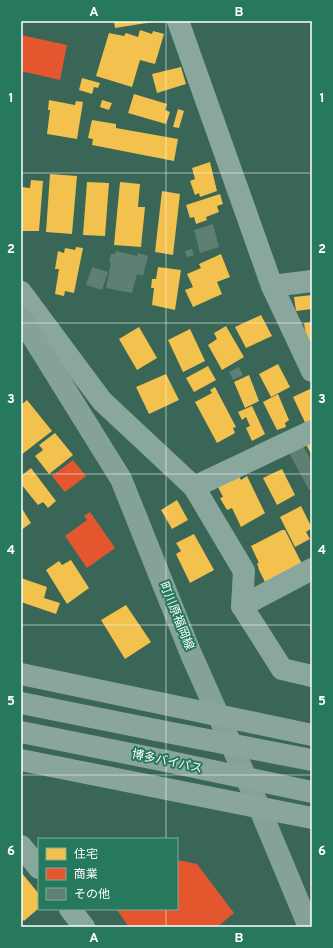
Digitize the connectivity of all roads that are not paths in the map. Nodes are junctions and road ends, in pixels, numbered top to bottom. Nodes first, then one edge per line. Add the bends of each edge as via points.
1 (182, 22) edge
2 (312, 281) edge
3 (272, 286) junction
4 (21, 292) edge
5 (21, 318) edge
6 (312, 372) edge
7 (312, 431) edge
8 (194, 487) junction
9 (312, 569) edge
10 (242, 606) junction
11 (21, 674) edge
12 (312, 676) edge
13 (21, 702) edge
14 (219, 716) junction
15 (21, 732) edge
16 (312, 735) edge
17 (21, 760) edge
18 (312, 760) edge
19 (312, 792) edge
20 (259, 807) junction
21 (312, 818) edge
22 (21, 846) edge
23 (38, 867) edge
24 (71, 910) edge
25 (84, 927) edge
26 (309, 927) edge

1 - 3 street
2 - 3 street
3 - 6 street
4 - 8 street via 102,401
5 - 14 main road, 町川原福岡線 via 121,479 191,654
7 - 8 street
8 - 10 street via 244,571
9 - 10 street
10 - 12 street via 282,669
11 - 14 highway
13 - 18 highway, bridge
14 - 16 highway
14 - 20 main road, 町川原福岡線
15 - 19 highway, 博多バイパス, bridge
17 - 20 highway
20 - 21 highway
20 - 26 main road, 町川原福岡線
22 - 23 street
24 - 25 street

